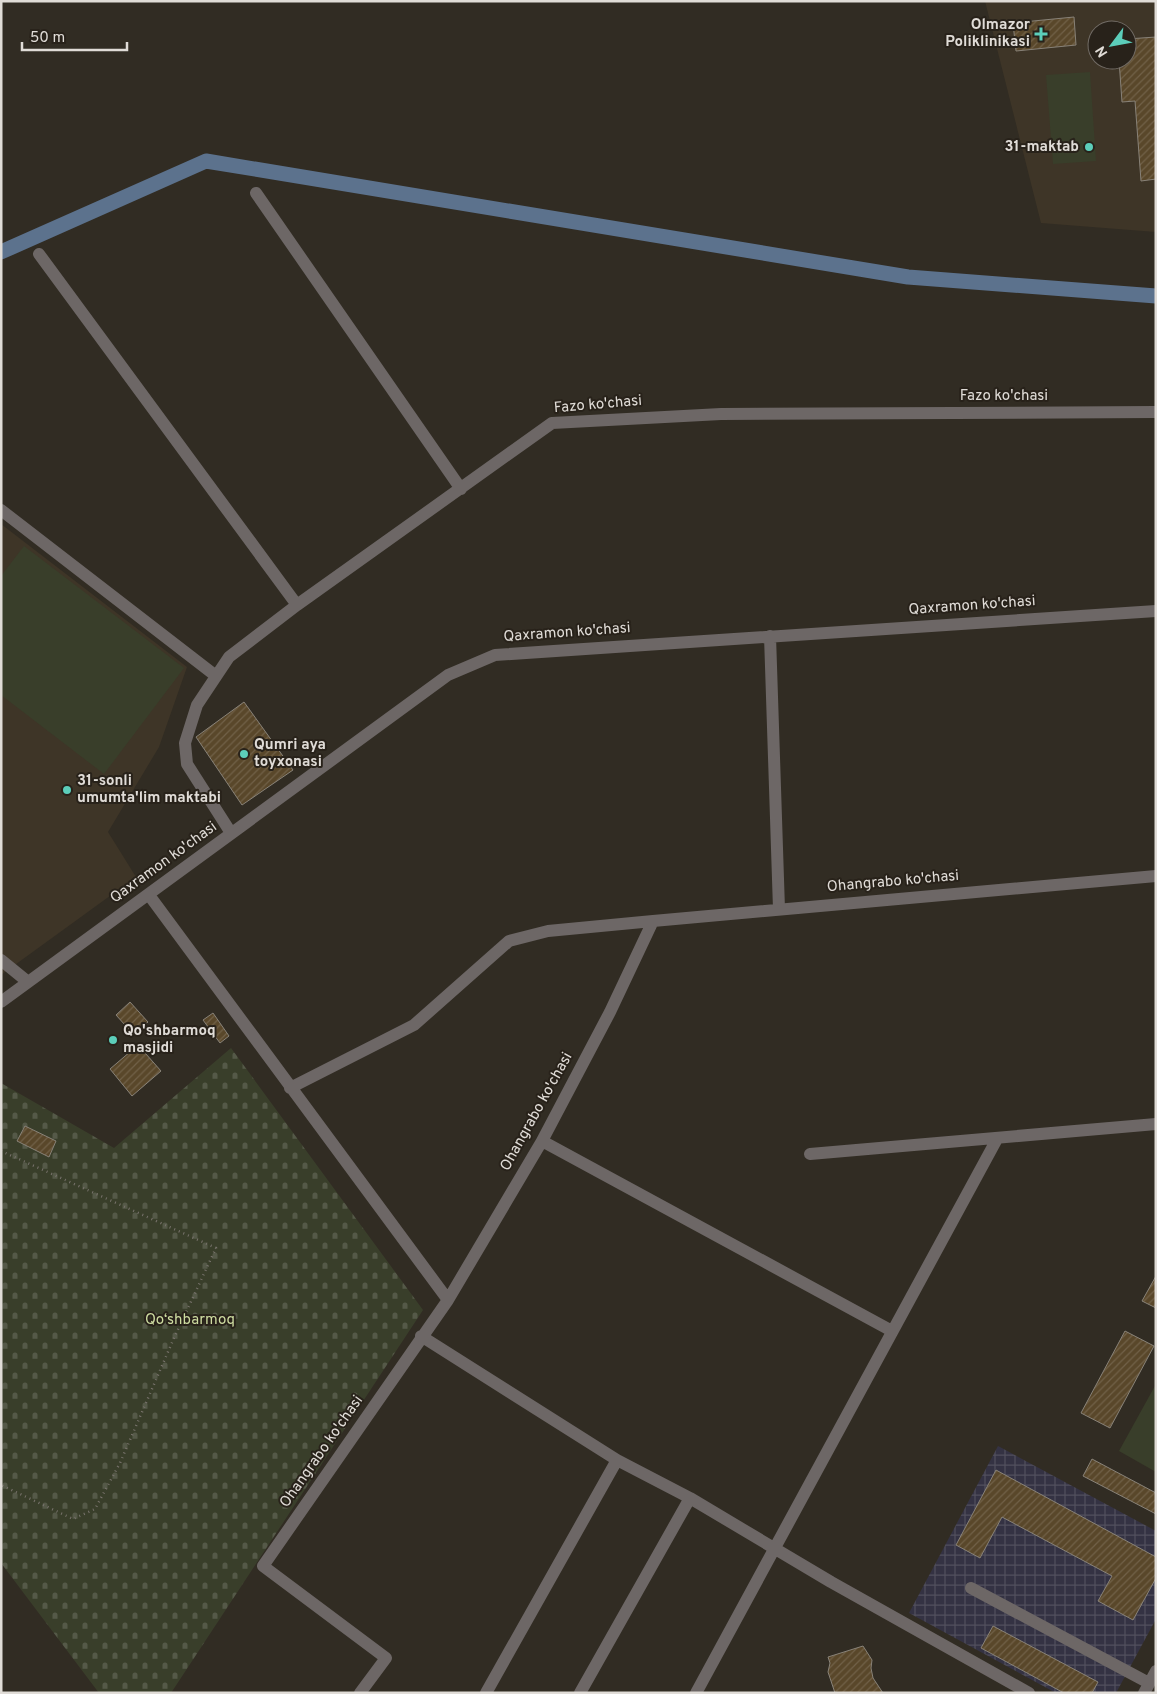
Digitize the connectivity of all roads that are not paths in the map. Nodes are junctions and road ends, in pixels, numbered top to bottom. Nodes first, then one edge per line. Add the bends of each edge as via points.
1 (256, 193) dead end
2 (39, 254) dead end
3 (1156, 412) edge
4 (461, 489) junction
5 (1, 510) edge
6 (297, 605) junction
7 (1156, 611) edge
8 (770, 636) junction
9 (216, 676) junction
10 (232, 833) junction
11 (1156, 876) edge
12 (149, 894) junction
13 (779, 908) junction
14 (653, 921) junction
15 (1, 960) edge
16 (28, 982) junction
17 (1, 1002) edge
18 (290, 1088) junction
19 (1156, 1124) edge
20 (997, 1139) junction
21 (542, 1141) junction
22 (810, 1154) dead end
23 (448, 1300) junction
24 (892, 1331) junction
25 (421, 1336) junction
26 (616, 1460) junction
27 (690, 1498) junction
28 (774, 1548) junction
29 (971, 1588) dead end
30 (1156, 1671) edge
31 (1146, 1688) edge
32 (360, 1693) edge
33 (486, 1693) edge
34 (580, 1693) edge
35 (696, 1693) edge
36 (1029, 1693) edge

1 - 4 street
2 - 6 street
3 - 4 street, Fazo ko'chasi via 721,414 552,422
4 - 6 street, Fazo ko'chasi
5 - 9 street
6 - 9 street, Fazo ko'chasi via 229,657
7 - 8 street, Qaxramon ko'chasi
8 - 10 street, Qaxramon ko'chasi via 495,655 448,675
8 - 13 street
9 - 10 street, Fazo ko'chasi via 197,705 185,743 187,764
10 - 12 street, Qaxramon ko'chasi
11 - 13 street, Ohangrabo ko'chasi
12 - 16 street, Qaxramon ko'chasi
12 - 18 street
13 - 14 street, Ohangrabo ko'chasi
14 - 18 street via 548,931 509,941 414,1025
14 - 21 street, Ohangrabo ko'chasi via 610,1012
15 - 16 street
16 - 17 street, Qaxramon ko'chasi
18 - 23 street
19 - 20 street
20 - 22 street
20 - 24 street
21 - 23 street, Ohangrabo ko'chasi
21 - 24 street
23 - 25 street, Ohangrabo ko'chasi
24 - 28 street
25 - 26 street
25 - 32 street, Ohangrabo ko'chasi via 263,1566 386,1658
26 - 27 street
26 - 33 street
27 - 28 street
27 - 34 street
28 - 35 street
28 - 36 street
29 - 31 street
30 - 31 street

